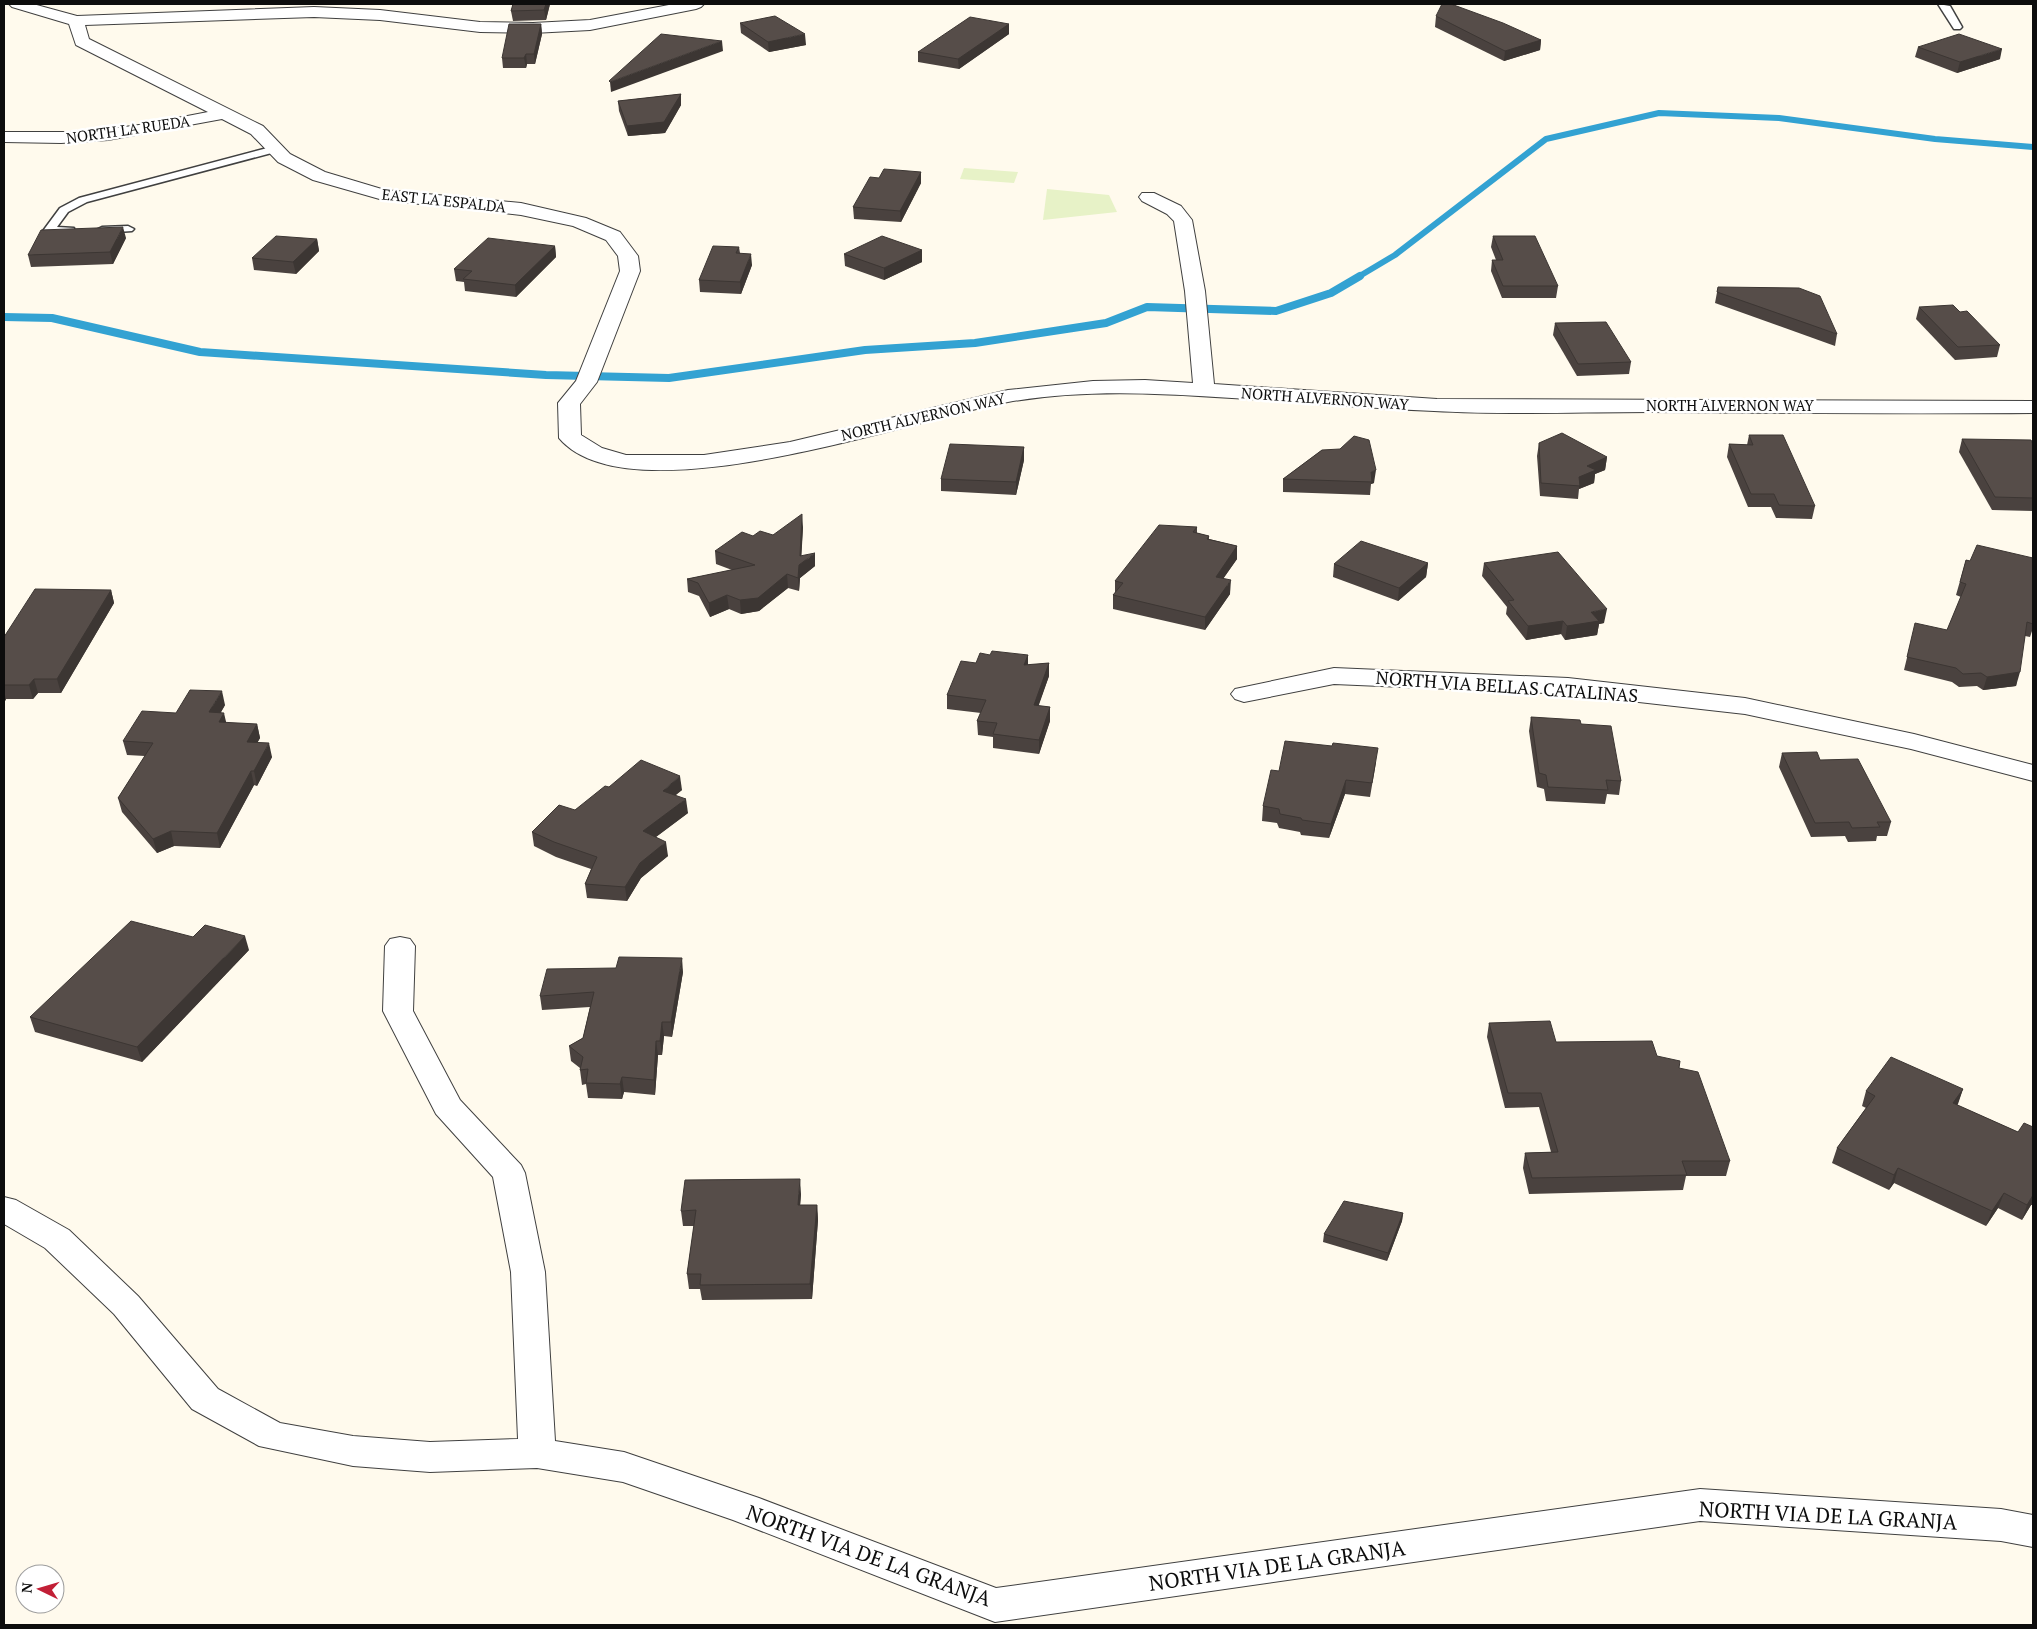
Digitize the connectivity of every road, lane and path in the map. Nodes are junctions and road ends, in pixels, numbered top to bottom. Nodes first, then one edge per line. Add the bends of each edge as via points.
1 (16, 4) edge
2 (696, 4) edge
3 (1942, 4) edge
4 (76, 21) junction
5 (1957, 27) dead end
6 (222, 114) junction
7 (4, 137) edge
8 (275, 149) junction
9 (1148, 197) dead end
10 (128, 229) dead end
11 (1204, 390) junction
12 (2033, 407) edge
13 (625, 462) joint
14 (1244, 694) dead end
15 (2033, 773) edge
16 (400, 946) dead end
17 (4, 1209) edge
18 (537, 1453) junction
19 (2033, 1531) edge

1 - 4 street
2 - 4 street via 590,25 533,28 480,27 314,12
3 - 5 lane
4 - 6 street, EAST LA ESPALDA via 82,42
6 - 7 street, NORTH LA RUEDA via 162,128 102,136
6 - 8 street, EAST LA ESPALDA via 257,130
8 - 10 lane via 84,200 64,210 49,231
8 - 13 street, EAST LA ESPALDA via 284,158 319,176 383,195 521,209 573,220 613,236 628,256 630,271 586,382 569,404 570,438 594,453
9 - 11 street via 1174,210 1182,220 1195,291
11 - 12 street, NORTH ALVERNON WAY via 1437,405
11 - 13 street, NORTH ALVERNON WAY via 1093,387 1008,396 790,449 704,462
14 - 15 street, NORTH VIA BELLAS CATALINAS via 1334,676 1568,686 1745,706 1914,742
16 - 18 street via 398,1011 448,1106 509,1174 528,1272
17 - 18 street, NORTH VIA DE LA GRANJA via 57,1239 126,1305 205,1399 272,1436 353,1451 430,1457
18 - 19 street, NORTH VIA DE LA GRANJA via 624,1467 746,1509 995,1605 1700,1505 2001,1525

